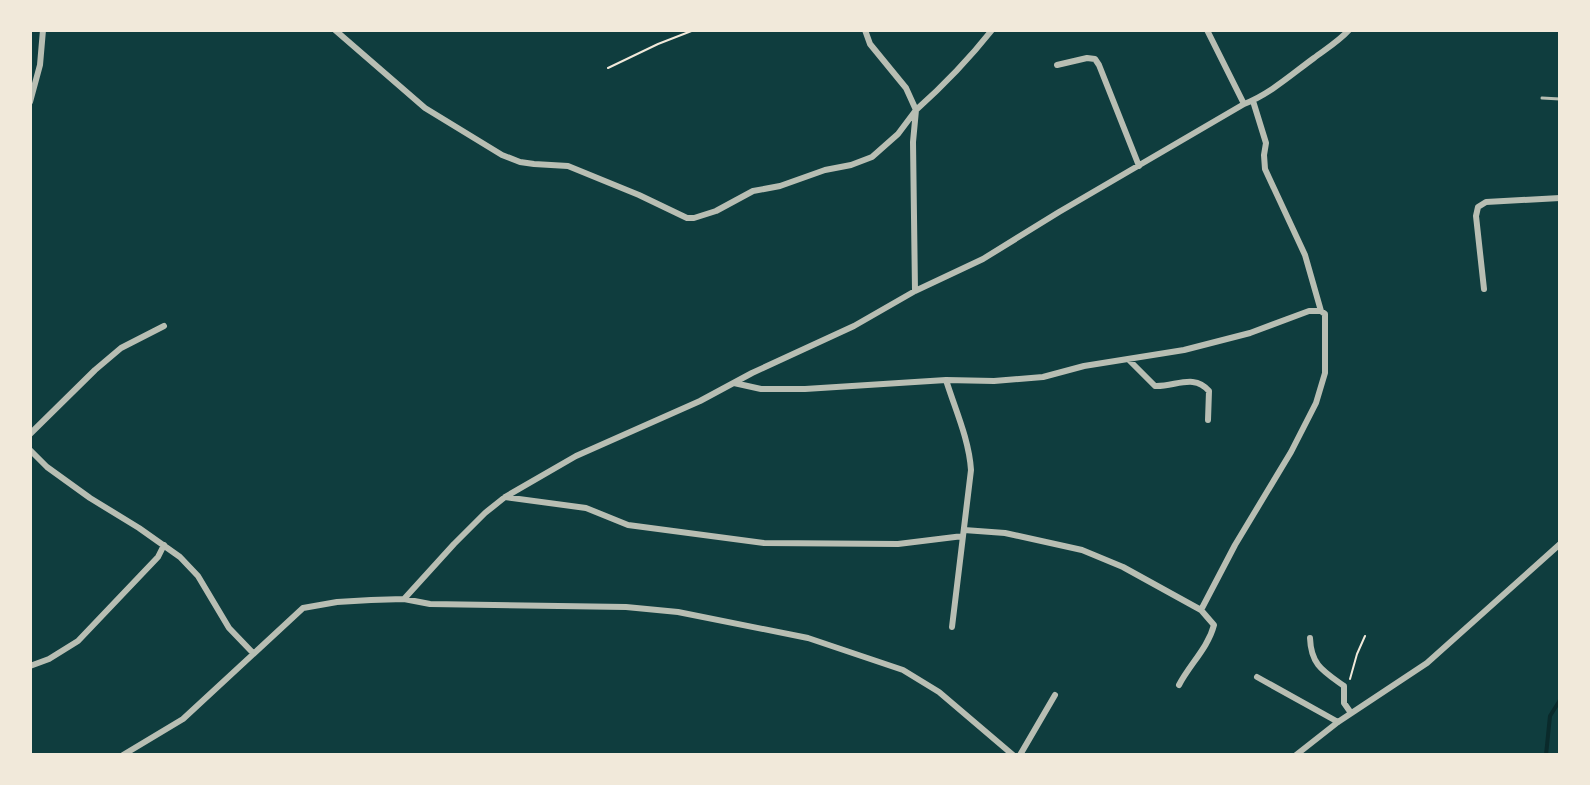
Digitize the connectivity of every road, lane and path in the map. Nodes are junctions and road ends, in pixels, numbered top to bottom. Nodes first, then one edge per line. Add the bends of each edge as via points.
1 (43, 30) edge
2 (335, 30) edge
3 (694, 30) edge
4 (865, 30) edge
5 (992, 30) edge
6 (1207, 30) edge
7 (1349, 30) edge
8 (1057, 65) dead end
9 (608, 68) dead end
10 (1542, 98) dead end
11 (1560, 99) edge
12 (1253, 101) junction
13 (30, 102) edge
14 (1244, 104) junction
15 (916, 110) junction
16 (1139, 166) junction
17 (1560, 198) edge
18 (1484, 289) dead end
19 (915, 291) junction
20 (1321, 311) junction
21 (164, 326) dead end
22 (1129, 360) junction
23 (946, 380) junction
24 (734, 383) junction
25 (1208, 420) dead end
26 (30, 434) edge
27 (30, 450) edge
28 (505, 497) junction
29 (963, 533) junction
30 (1560, 544) edge
31 (164, 545) junction
32 (404, 599) junction
33 (1201, 610) junction
34 (952, 627) dead end
35 (1365, 636) dead end
36 (1310, 638) dead end
37 (253, 653) junction
38 (30, 666) edge
39 (1257, 677) dead end
40 (1179, 685) dead end
41 (1344, 686) junction
42 (1055, 695) dead end
43 (1351, 713) junction
44 (1338, 722) junction
45 (123, 755) edge
46 (1013, 755) edge
47 (1020, 755) edge
48 (1296, 755) edge

1 - 13 street
2 - 15 street via 425,108 502,155 568,166 687,218 716,211 753,191 872,157
3 - 9 path
4 - 15 street
5 - 15 street
6 - 14 street
7 - 12 street
8 - 16 street via 1095,59
10 - 11 lane
12 - 14 street
12 - 20 street via 1266,143 1265,169 1305,255
14 - 16 street
15 - 19 street
16 - 19 street via 983,259
17 - 18 street via 1486,202 1478,207
19 - 24 street
20 - 22 street
20 - 33 street via 1325,373 1319,395
21 - 26 street via 121,348
22 - 23 street via 1043,377
22 - 25 street via 1155,386 1194,380 1204,384 1209,391
23 - 24 street via 805,389
23 - 29 street via 970,460
24 - 28 street via 576,456
27 - 31 street via 90,498
28 - 29 street via 586,508 628,525 764,543 898,544
28 - 32 street
29 - 33 street via 1005,533 1082,550
29 - 34 street
30 - 43 street via 1427,663
31 - 37 street via 198,576 229,628
31 - 38 street via 85,635
32 - 37 street via 303,608
32 - 46 street via 678,612 808,638 903,670 939,692
33 - 40 street via 1214,625 1210,641
35 - 41 path
36 - 41 street via 1315,663
37 - 45 street via 183,719
39 - 44 street
41 - 43 street via 1344,703
42 - 47 street
43 - 44 street
44 - 48 street

